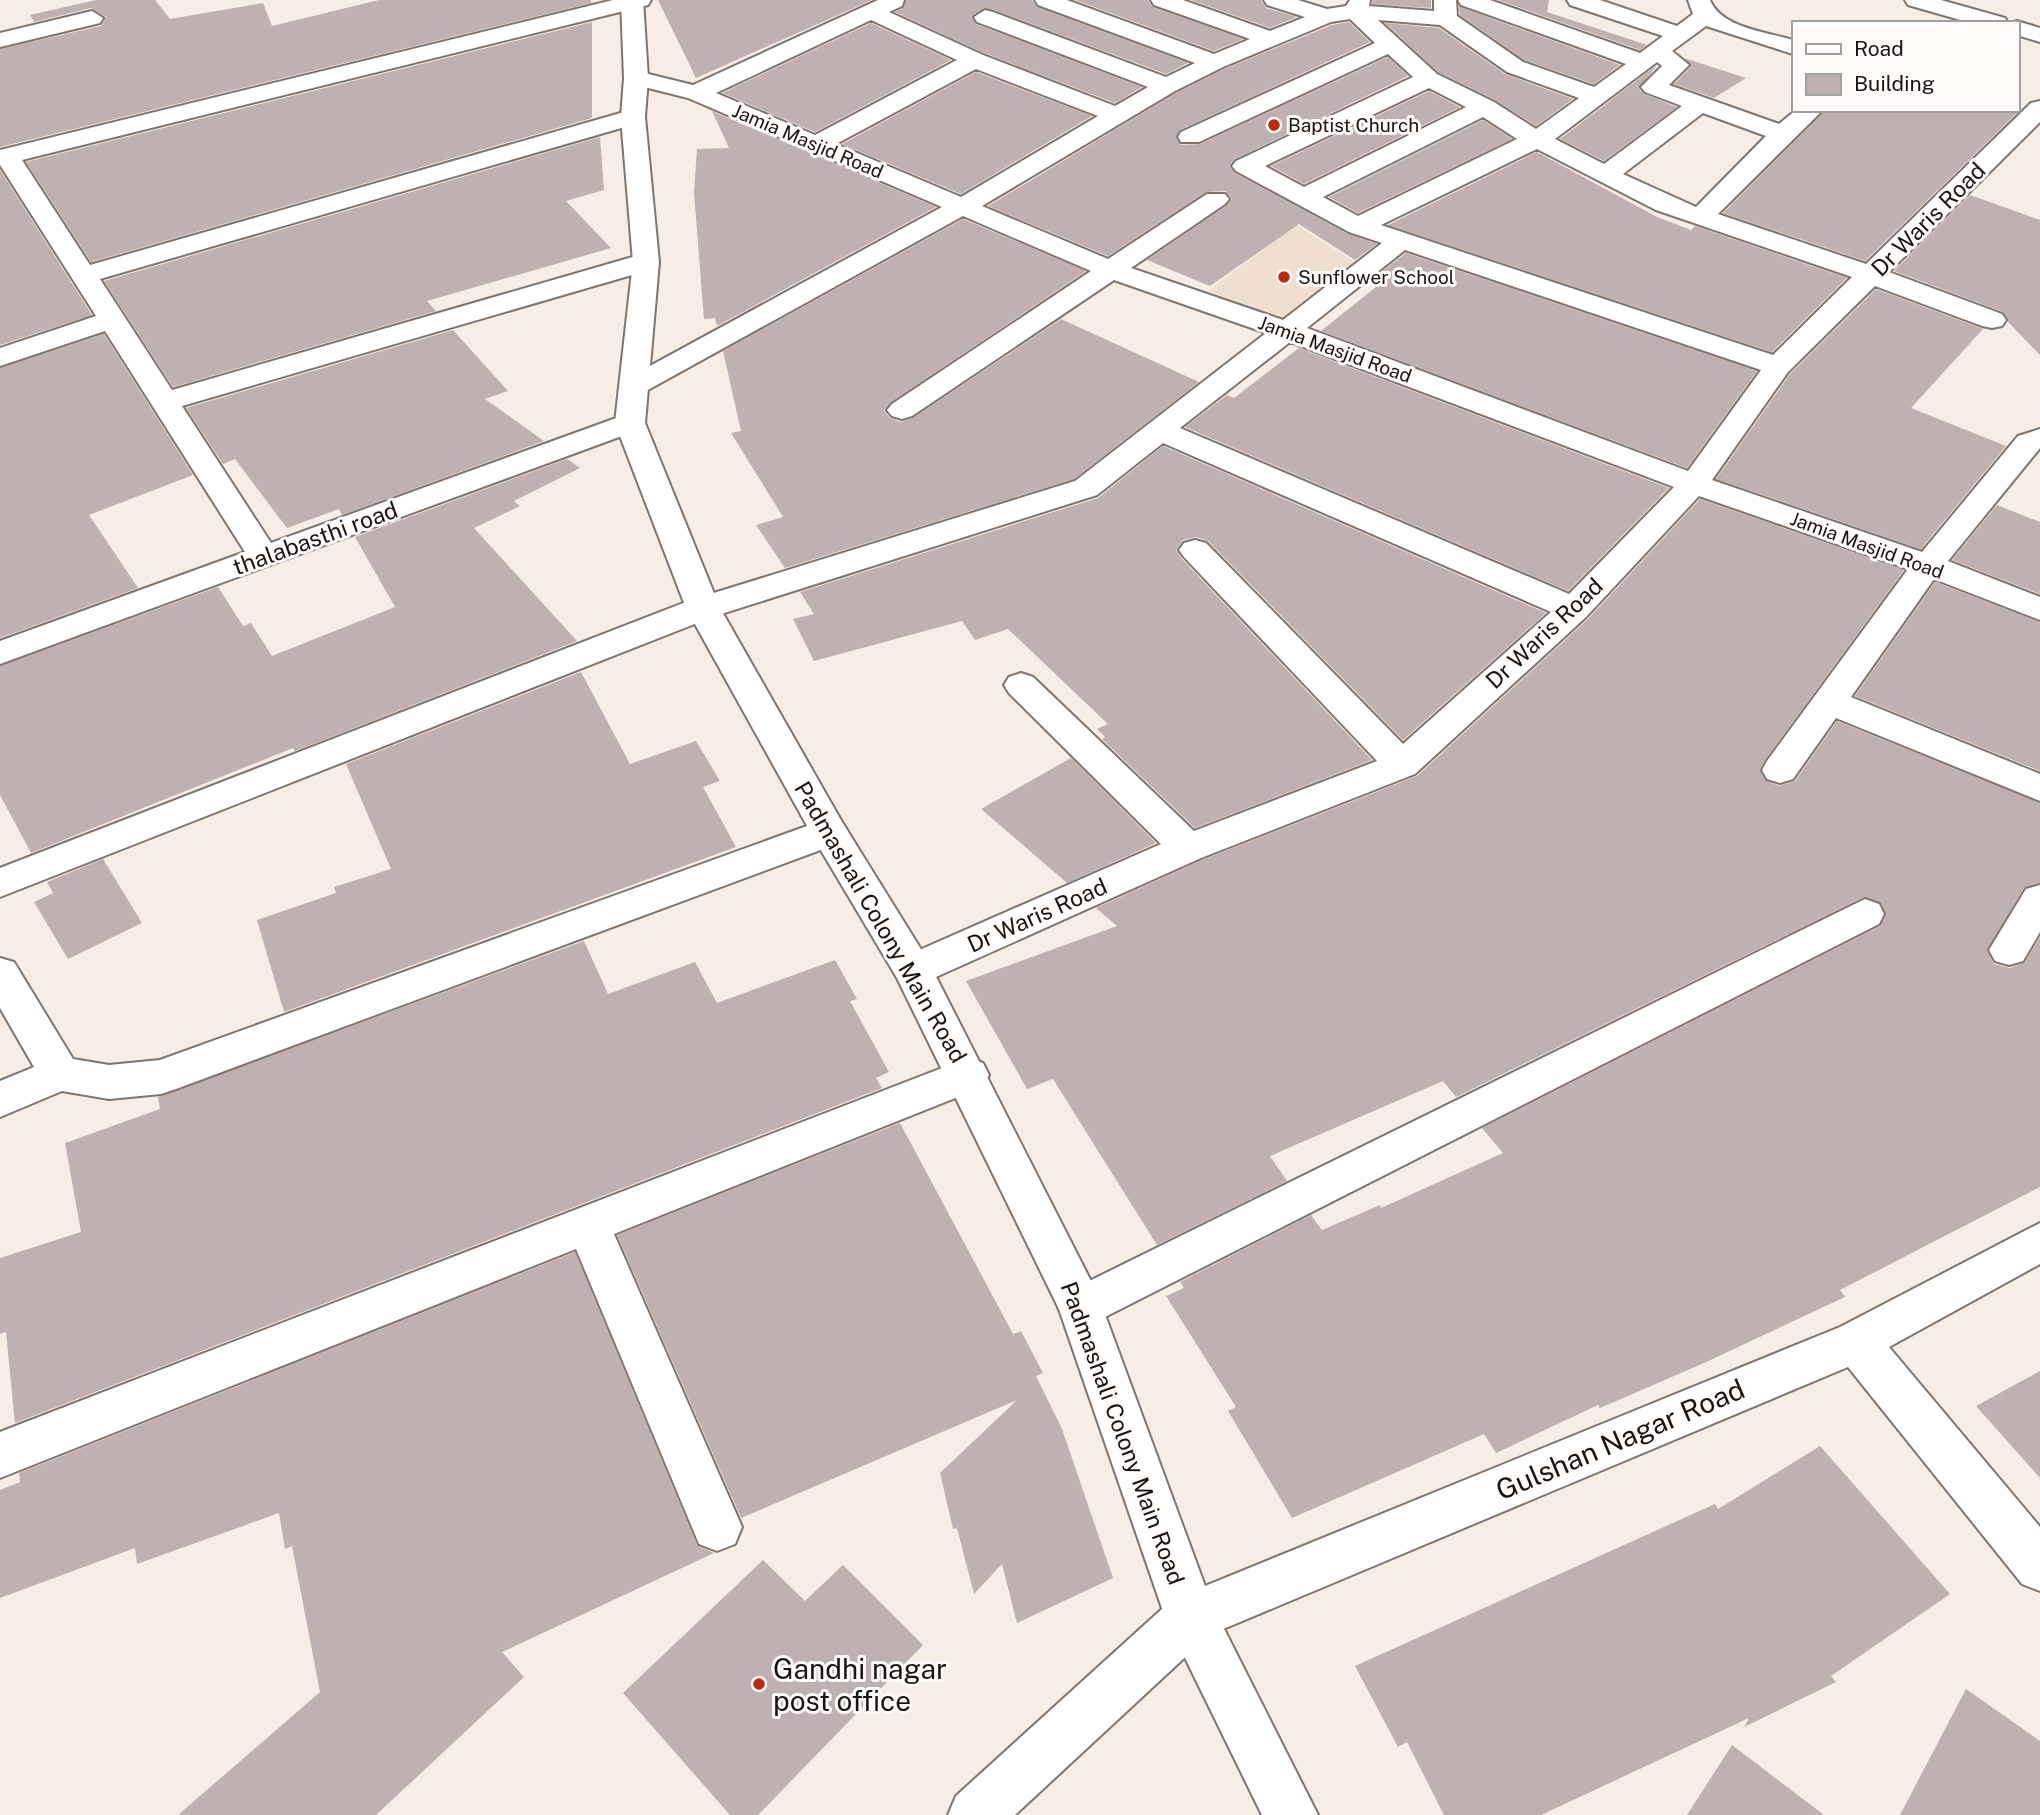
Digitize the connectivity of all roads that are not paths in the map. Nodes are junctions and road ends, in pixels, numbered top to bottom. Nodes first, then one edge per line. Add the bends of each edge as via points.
1 (635, 0) edge
2 (898, 0) edge
3 (1046, 0) edge
4 (1162, 0) edge
5 (1275, 0) edge
6 (1469, 0) edge
7 (1578, 0) edge
8 (1916, 0) edge
9 (1358, 6) edge
10 (1702, 8) edge
11 (1445, 10) edge
12 (870, 11) junction
13 (1326, 16) junction
14 (985, 17) dead end
15 (92, 18) dead end
16 (1990, 21) edge
17 (2019, 29) edge
18 (2040, 35) edge
19 (1681, 36) junction
20 (1269, 38) junction
21 (0, 40) edge
22 (1389, 46) junction
23 (1792, 47) edge
24 (1650, 57) junction
25 (975, 60) junction
26 (1215, 62) junction
27 (636, 78) junction
28 (1429, 79) junction
29 (1167, 86) junction
30 (695, 93) junction
31 (1597, 96) junction
32 (1700, 104) junction
33 (1485, 107) junction
34 (1809, 112) edge
35 (2030, 114) edge
36 (1116, 116) junction
37 (633, 117) junction
38 (1782, 134) junction
39 (1189, 138) dead end
40 (1540, 138) junction
41 (816, 144) junction
42 (1608, 173) junction
43 (30, 192) junction
44 (1303, 197) junction
45 (1216, 198) dead end
46 (0, 199) edge
47 (963, 206) junction
48 (1701, 217) junction
49 (1358, 226) junction
50 (1403, 239) junction
51 (646, 262) junction
52 (1111, 270) junction
53 (1872, 275) junction
54 (82, 276) junction
55 (111, 320) junction
56 (1992, 320) dead end
57 (1285, 330) junction
58 (0, 357) edge
59 (1778, 366) junction
60 (636, 385) junction
61 (162, 402) junction
62 (902, 410) dead end
63 (630, 423) junction
64 (1161, 430) junction
65 (2040, 438) edge
66 (1694, 484) junction
67 (1195, 550) dead end
68 (264, 557) junction
69 (1928, 565) junction
70 (703, 608) junction
71 (1574, 609) junction
72 (2040, 609) edge
73 (0, 653) edge
74 (1021, 685) dead end
75 (1830, 702) junction
76 (1402, 765) junction
77 (1780, 770) dead end
78 (2040, 788) edge
79 (830, 832) junction
80 (1188, 848) junction
81 (0, 883) edge
82 (2040, 899) edge
83 (1865, 914) dead end
84 (2009, 950) dead end
85 (913, 970) junction
86 (0, 973) edge
87 (60, 1074) junction
88 (968, 1075) junction
89 (0, 1100) edge
90 (588, 1224) junction
91 (2040, 1242) edge
92 (1080, 1307) junction
93 (1856, 1342) junction
94 (0, 1455) edge
95 (717, 1527) dead end
96 (2040, 1566) edge
97 (1191, 1617) junction
98 (975, 1815) edge
99 (1291, 1815) edge

1 - 27 street
1 - 43 street via 7,156
2 - 12 street
3 - 26 street
4 - 20 street
5 - 13 street
6 - 24 street
7 - 19 street
8 - 16 street
9 - 11 street
9 - 13 street
9 - 22 street
10 - 19 street
10 - 23 street via 1720,25
11 - 31 street via 1515,67
12 - 25 street
12 - 30 street
13 - 20 street
14 - 29 street
15 - 21 street
17 - 18 street
19 - 24 street
20 - 26 street
22 - 28 street
22 - 39 street
24 - 31 street
24 - 32 street via 1677,65 1653,87
25 - 36 street
25 - 41 street
26 - 29 street
27 - 30 street, Jamia Masjid Road
27 - 37 street
28 - 33 street
28 - 44 street via 1245,166
29 - 36 street
30 - 41 street, Jamia Masjid Road
31 - 40 street
32 - 38 street
32 - 42 street
33 - 40 street
33 - 44 street
34 - 38 street
35 - 53 street, Dr Waris Road
36 - 47 street
37 - 51 street
37 - 54 street
38 - 48 street
40 - 42 street
40 - 49 street
41 - 47 street, Jamia Masjid Road
42 - 48 street via 1665,205
43 - 46 street
43 - 54 street
44 - 49 street
45 - 52 street
47 - 52 street, Jamia Masjid Road
47 - 60 street
48 - 53 street
49 - 50 street
50 - 57 street
50 - 59 street
51 - 60 street
51 - 61 street
52 - 57 street, Jamia Masjid Road
52 - 62 street
53 - 56 street
53 - 59 street, Dr Waris Road
54 - 55 street
55 - 58 street
55 - 61 street
57 - 64 street
57 - 66 street, Jamia Masjid Road
59 - 66 street, Dr Waris Road
60 - 63 street
61 - 68 street
63 - 68 street, thalabasthi road
63 - 70 street, Padmashali Colony Main Road
64 - 70 street via 1086,488
64 - 71 street
65 - 69 street via 2029,442
66 - 69 street, Jamia Masjid Road
66 - 71 street, Dr Waris Road
67 - 76 street
68 - 73 street, thalabasthi road
69 - 72 street, Jamia Masjid Road
69 - 75 street
70 - 79 street, Padmashali Colony Main Road
70 - 81 street
71 - 76 street, Dr Waris Road
74 - 80 street
75 - 77 street
75 - 78 street
76 - 80 street, Dr Waris Road
79 - 85 street, Padmashali Colony Main Road
79 - 87 street via 161,1077 109,1083
80 - 85 street, Dr Waris Road
82 - 84 street
83 - 92 street
85 - 88 street, Padmashali Colony Main Road
86 - 87 street
87 - 89 street
88 - 90 street
88 - 92 street, Padmashali Colony Main Road
90 - 94 street
90 - 95 street
91 - 93 street, Gulshan Nagar Road
92 - 97 street, Padmashali Colony Main Road
93 - 96 street
93 - 97 street, Gulshan Nagar Road
97 - 98 street
97 - 99 street, Padmashali Colony Main Road

